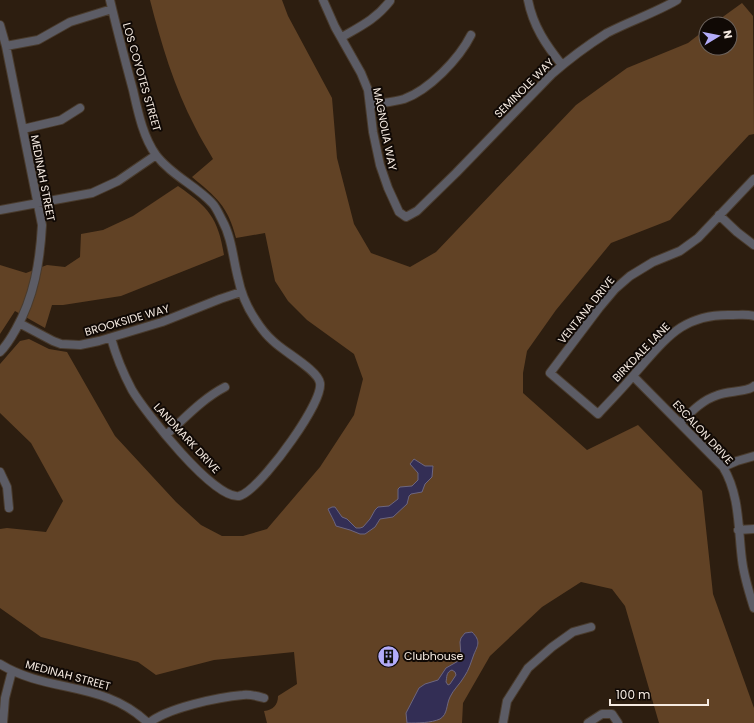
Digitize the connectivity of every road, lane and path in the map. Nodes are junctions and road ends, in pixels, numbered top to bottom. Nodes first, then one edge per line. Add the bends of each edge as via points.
1 (110, 0) edge
2 (322, 0) edge
3 (528, 0) edge
4 (676, 0) edge
5 (390, 1) edge
6 (112, 9) junction
7 (0, 26) edge
8 (472, 36) dead end
9 (342, 37) junction
10 (6, 46) junction
11 (562, 65) junction
12 (370, 104) junction
13 (80, 108) dead end
14 (22, 129) junction
15 (156, 155) junction
16 (754, 179) edge
17 (38, 203) junction
18 (0, 210) edge
19 (719, 215) junction
20 (406, 217) joint
21 (754, 245) edge
22 (241, 292) junction
23 (754, 316) edge
24 (20, 323) junction
25 (110, 338) junction
26 (0, 352) edge
27 (633, 376) junction
28 (225, 387) dead end
29 (752, 387) edge
30 (598, 414) joint
31 (680, 423) junction
32 (166, 435) junction
33 (754, 456) edge
34 (723, 467) junction
35 (0, 472) edge
36 (240, 496) joint
37 (9, 508) dead end
38 (754, 529) edge
39 (738, 530) junction
40 (754, 608) edge
41 (591, 627) dead end
42 (0, 664) edge
43 (12, 671) junction
44 (264, 698) dead end
45 (3, 723) edge
46 (148, 723) edge
47 (503, 723) edge
48 (588, 723) edge
49 (618, 723) edge

1 - 6 street, LOS COYOTES STREET
2 - 9 street, MAGNOLIA WAY
3 - 11 street via 538,31
4 - 11 street, SEMINOLE WAY via 608,33
5 - 9 street via 374,18
6 - 10 street via 70,22 38,40
6 - 15 street, LOS COYOTES STREET via 140,118
7 - 10 street, MEDINAH STREET
8 - 12 street via 452,62 421,90 400,100
9 - 12 street, MAGNOLIA WAY via 365,82
10 - 14 street, MEDINAH STREET
11 - 20 street, SEMINOLE WAY via 456,173 417,211
12 - 20 street, MAGNOLIA WAY via 374,142 383,177 399,212
13 - 14 street via 61,120
14 - 17 street, MEDINAH STREET
15 - 17 street via 99,191
15 - 22 street, LOS COYOTES STREET via 212,203 220,215 230,239
16 - 19 street, VENTANA DRIVE
17 - 18 street
17 - 24 street, MEDINAH STREET via 42,225 40,251 34,286
19 - 21 street
19 - 30 street, VENTANA DRIVE via 689,245 641,268 615,289 550,372
22 - 25 street, BROOKSIDE WAY via 171,319
22 - 36 street, LOS COYOTES STREET via 250,312 267,335 314,372 321,387 293,438 251,490
23 - 27 street, BIRKDALE LANE via 711,315 693,320 664,341
24 - 25 street, BROOKSIDE WAY via 61,344 80,345
24 - 26 street, MEDINAH STREET via 7,346
25 - 32 street, LANDMARK DRIVE via 122,371 132,389
27 - 30 street, BIRKDALE LANE
27 - 31 street, ESCALON DRIVE
28 - 32 street via 206,399
29 - 31 street via 704,401
31 - 34 street, ESCALON DRIVE
32 - 36 street, LANDMARK DRIVE via 214,484 228,494
33 - 34 street
34 - 39 street, ESCALON DRIVE via 734,493
35 - 37 street via 7,487
38 - 39 street
39 - 40 street, ESCALON DRIVE via 745,577
41 - 47 street via 573,632 528,668 507,701
42 - 43 street, MEDINAH STREET
43 - 45 street via 5,698
43 - 46 street, MEDINAH STREET via 42,682 108,697 131,709
44 - 46 street via 243,695 211,700 168,711
48 - 49 street via 602,714 612,714

